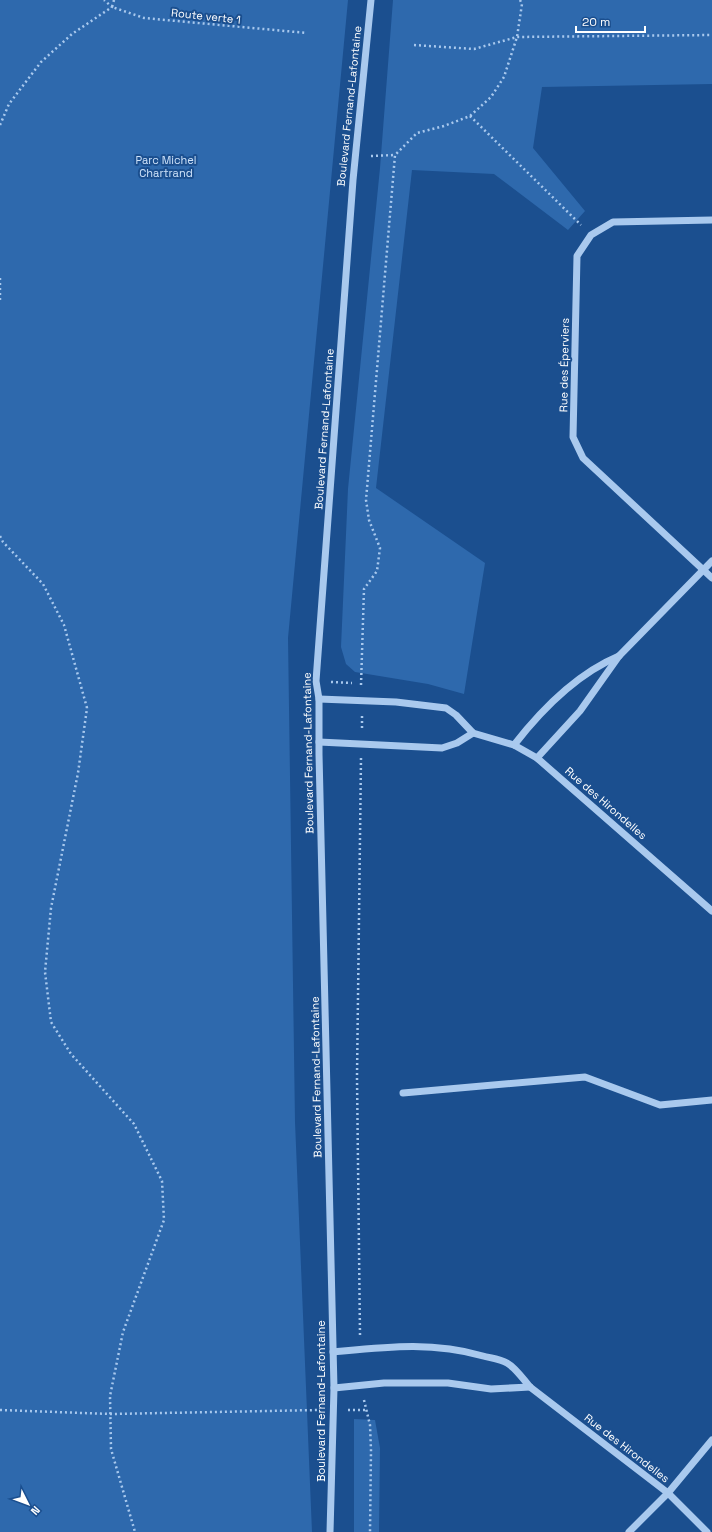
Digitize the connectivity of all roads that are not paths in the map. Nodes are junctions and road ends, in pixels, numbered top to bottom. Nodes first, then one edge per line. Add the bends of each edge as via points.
1 (371, 0) edge
2 (712, 220) edge
3 (712, 561) edge
4 (703, 570) junction
5 (712, 578) edge
6 (619, 656) junction
7 (320, 699) junction
8 (473, 733) junction
9 (319, 742) junction
10 (514, 745) junction
11 (537, 758) junction
12 (712, 912) edge
13 (403, 1093) dead end
14 (712, 1100) edge
15 (333, 1352) junction
16 (530, 1387) junction
17 (334, 1388) junction
18 (712, 1440) edge
19 (668, 1493) junction
20 (330, 1532) edge
21 (629, 1532) edge
22 (707, 1532) edge

1 - 7 street, Boulevard Fernand-Lafontaine via 356,156 316,681
2 - 4 street, Rue des Éperviers via 613,222 591,235 577,256 573,437 583,458
3 - 4 street
4 - 5 street, Rue des Éperviers
4 - 6 street
6 - 10 street via 603,663 563,692
6 - 11 street via 580,711
7 - 8 street via 362,699 446,708
7 - 9 street, Boulevard Fernand-Lafontaine
8 - 9 street via 457,743 442,748
8 - 10 street, Rue des Hirondelles
9 - 15 street, Boulevard Fernand-Lafontaine
10 - 11 street, Rue des Hirondelles
11 - 12 street, Rue des Hirondelles
13 - 14 street via 585,1077 660,1105
15 - 16 street, Rue des Hirondelles via 405,1346 441,1347 506,1362
15 - 17 street, Boulevard Fernand-Lafontaine
16 - 17 street via 491,1389 448,1383
16 - 19 street, Rue des Hirondelles
17 - 20 street, Boulevard Fernand-Lafontaine
18 - 19 street
19 - 21 street
19 - 22 street, Rue des Hirondelles

